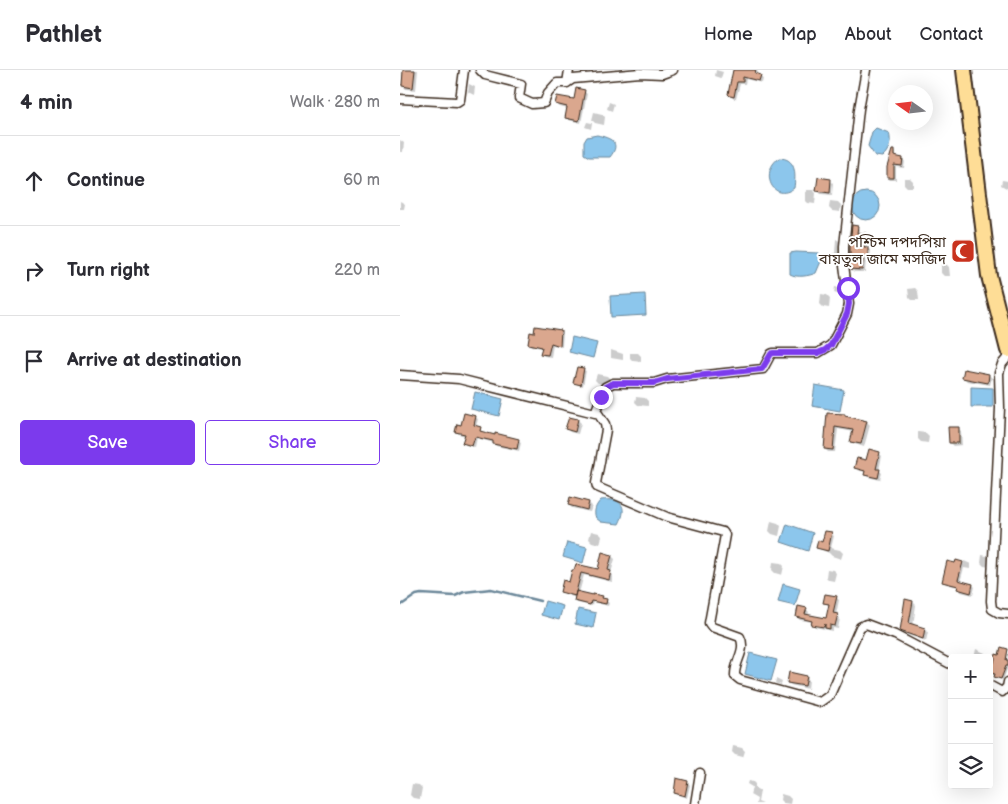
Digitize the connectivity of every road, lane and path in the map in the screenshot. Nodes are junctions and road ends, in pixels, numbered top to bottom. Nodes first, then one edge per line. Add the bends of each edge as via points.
1 (464, 70) edge
2 (480, 70) edge
3 (569, 70) edge
4 (673, 70) edge
5 (866, 70) edge
6 (964, 70) edge
7 (567, 83) junction
8 (400, 99) edge
9 (1007, 349) edge
10 (400, 376) edge
11 (597, 412) junction
12 (1008, 614) edge
13 (948, 663) edge
14 (1008, 682) edge
15 (993, 687) edge
16 (700, 774) dead end
17 (696, 804) edge

1 - 8 street via 460,100 457,102
2 - 7 street via 491,77 521,84 519,98 532,104 544,102 557,83
3 - 7 street
4 - 7 street via 662,74 572,79
5 - 11 street via 844,246 849,304 831,345 818,353 773,353 762,369 654,383 613,383 605,387
6 - 9 highway via 989,276
9 - 12 street via 999,373 991,601 992,609
10 - 11 street via 459,379 591,414
11 - 13 street via 606,430 597,487 667,517 723,532 725,536 709,623 742,640 742,650 734,670 740,680 820,702 830,695 860,627 866,624
14 - 15 street via 1002,692
16 - 17 street

